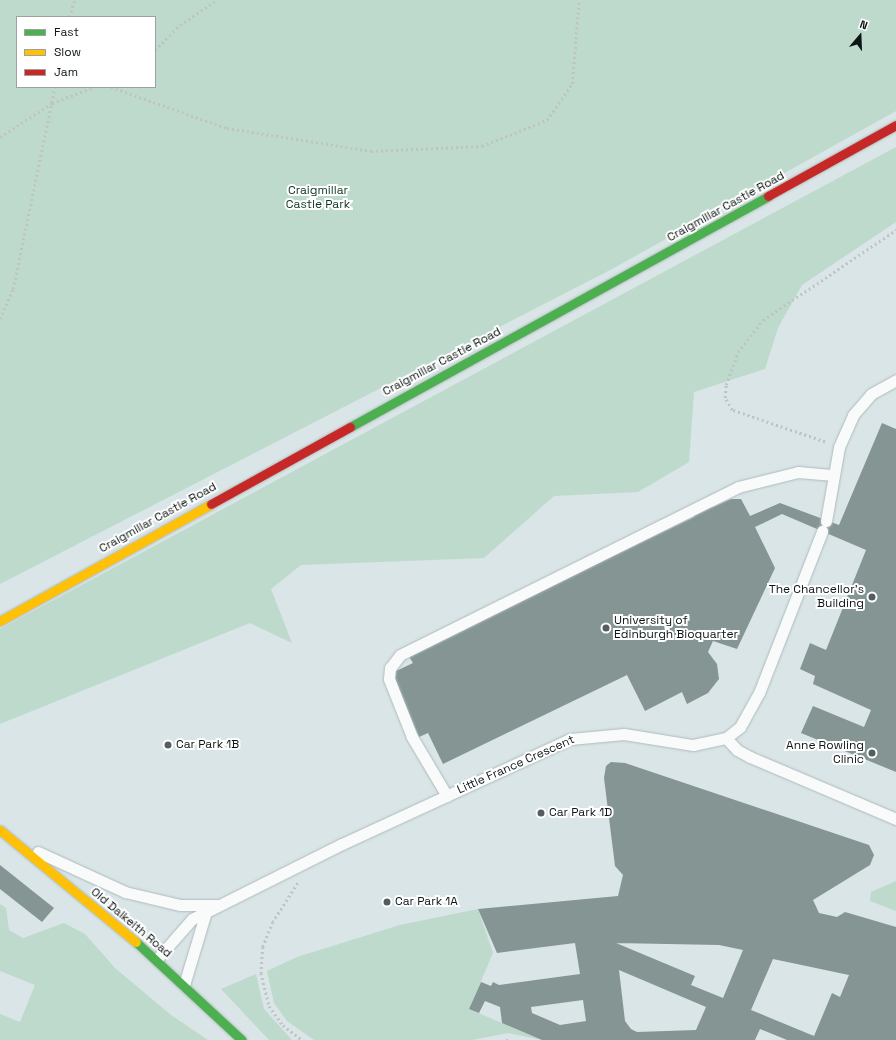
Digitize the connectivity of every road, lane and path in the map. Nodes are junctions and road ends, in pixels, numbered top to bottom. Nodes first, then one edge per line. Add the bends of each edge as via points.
1 (75, 0) edge
2 (217, 0) edge
3 (579, 0) edge
4 (69, 16) edge
5 (156, 49) edge
6 (56, 88) edge
7 (91, 88) edge
8 (114, 88) edge
9 (52, 103) junction
10 (896, 125) edge
11 (0, 137) edge
12 (896, 230) edge
13 (0, 319) edge
14 (896, 380) edge
15 (838, 447) junction
16 (834, 475) junction
17 (0, 621) edge
18 (726, 738) junction
19 (447, 796) junction
20 (896, 819) edge
21 (0, 830) edge
22 (14, 841) junction
23 (301, 880) dead end
24 (219, 905) junction
25 (205, 915) junction
26 (157, 959) junction
27 (184, 985) junction
28 (242, 1040) edge
29 (302, 1040) edge
30 (506, 1040) edge
31 (511, 1040) edge

1 - 4 path
2 - 5 path via 180,25
3 - 8 path via 572,84 548,120 482,146 371,151 227,128
6 - 9 path
7 - 9 path
9 - 11 path
9 - 13 path via 13,289
10 - 17 street, Craigmillar Castle Road
12 - 15 path via 763,320 738,352 726,385 725,398 732,410
14 - 15 lane, Little France Crescent via 867,399 853,415
15 - 16 lane, Little France Crescent
16 - 18 lane, Little France Crescent via 824,526 759,693 740,727
16 - 19 lane via 798,472 738,487 400,655 390,668 389,679 412,737
18 - 19 lane, Little France Crescent via 694,745 624,734 570,739
18 - 20 lane via 750,757
19 - 24 lane, Little France Crescent
21 - 22 street, Old Dalkeith Road
22 - 24 lane, Little France Crescent via 125,892 180,905
22 - 26 street, Old Dalkeith Road
23 - 29 path via 273,922 263,947 261,973 269,1006
24 - 25 lane, Little France Crescent
25 - 26 lane, Little France Crescent via 192,919
25 - 27 lane
26 - 27 street, Old Dalkeith Road
27 - 28 street, Old Dalkeith Road
30 - 31 path

